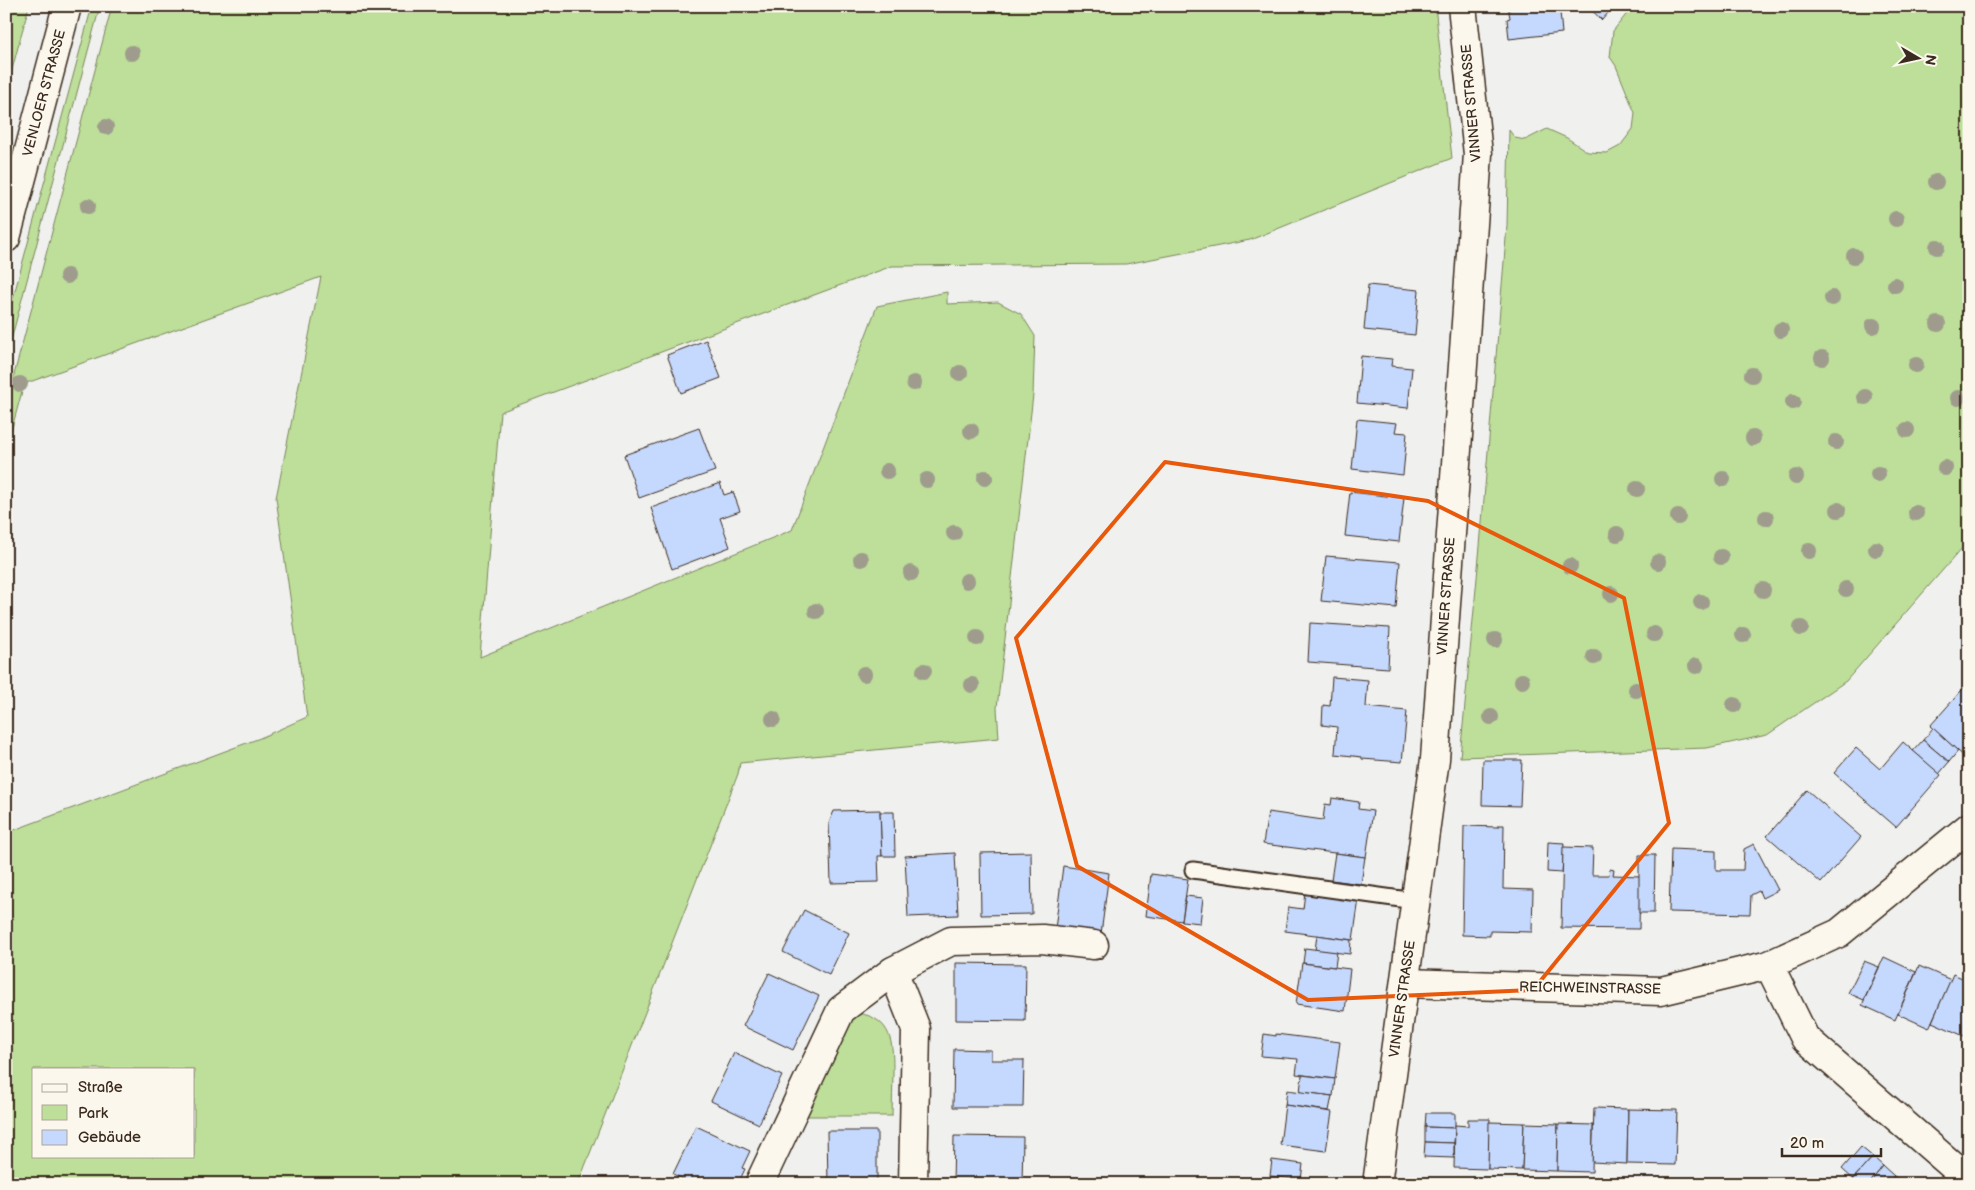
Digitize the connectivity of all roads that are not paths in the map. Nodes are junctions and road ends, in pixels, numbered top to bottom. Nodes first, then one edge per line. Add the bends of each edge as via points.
1 (67, 6) edge
2 (1462, 6) edge
3 (6, 238) edge
4 (1969, 827) edge
5 (1193, 870) dead end
6 (1416, 901) junction
7 (1094, 945) dead end
8 (1768, 965) junction
9 (893, 971) junction
10 (1405, 983) junction
11 (1969, 1180) edge
12 (759, 1184) edge
13 (913, 1184) edge
14 (1377, 1184) edge

1 - 3 street, VENLOER STRASSE
2 - 6 street, VINNER STRASSE via 1478,154 1434,759
4 - 8 street, REICHWEINSTRASSE via 1839,933
5 - 6 lane
6 - 10 street, VINNER STRASSE
7 - 9 street via 1042,939 951,941
8 - 10 street, REICHWEINSTRASSE via 1661,991
8 - 11 street via 1805,1038
9 - 12 street via 841,1010
9 - 13 street via 916,1029
10 - 14 street, VINNER STRASSE

